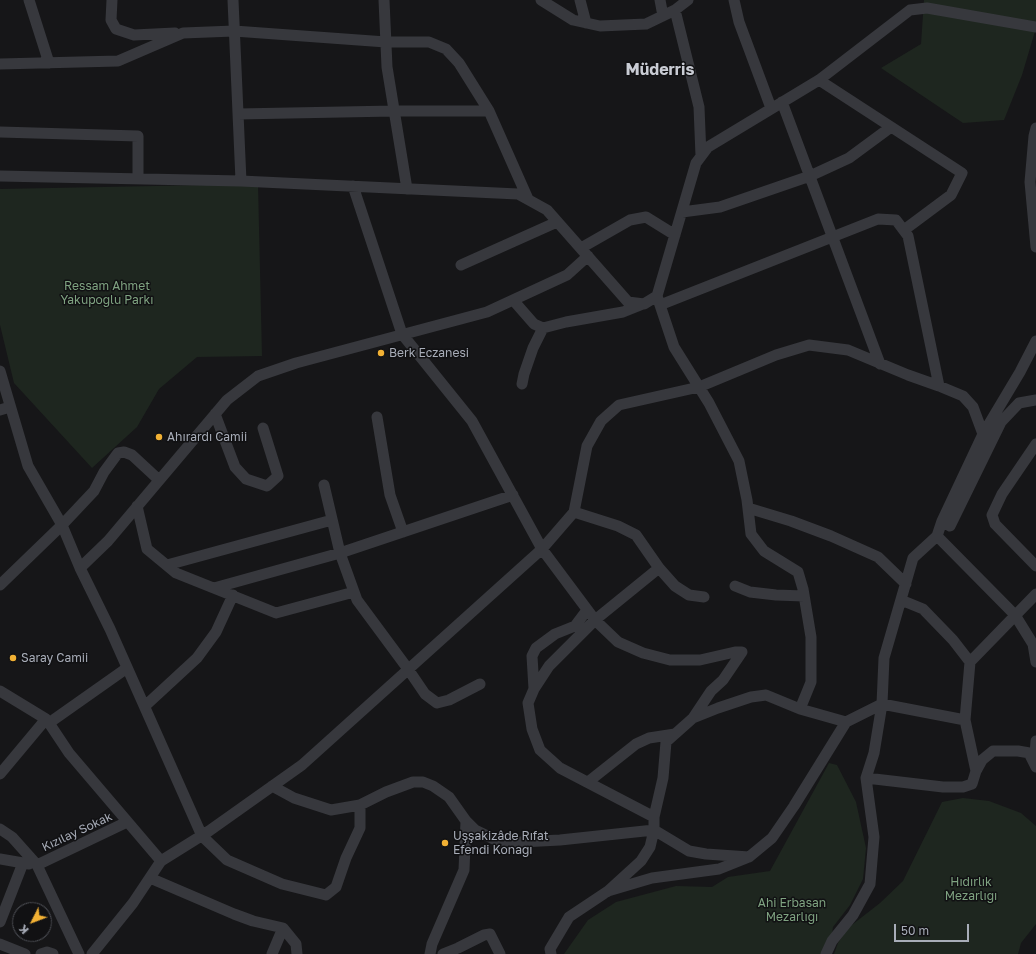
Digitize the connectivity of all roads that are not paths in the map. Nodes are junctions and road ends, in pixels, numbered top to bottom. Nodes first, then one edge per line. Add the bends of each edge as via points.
1 (29, 0) edge
2 (112, 0) edge
3 (233, 0) edge
4 (384, 0) edge
5 (542, 0) edge
6 (580, 0) edge
7 (660, 0) edge
8 (688, 0) edge
9 (734, 0) edge
10 (910, 0) edge
11 (917, 9) junction
12 (675, 10) junction
13 (663, 16) junction
14 (586, 23) junction
15 (1036, 27) edge
16 (234, 31) junction
17 (183, 33) junction
18 (386, 42) junction
19 (49, 63) junction
20 (0, 64) edge
21 (819, 80) junction
22 (782, 102) junction
23 (771, 108) junction
24 (394, 111) junction
25 (489, 111) junction
26 (238, 114) junction
27 (891, 127) junction
28 (1036, 128) edge
29 (0, 132) edge
30 (701, 156) junction
31 (0, 176) edge
32 (810, 176) junction
33 (138, 179) junction
34 (240, 181) junction
35 (353, 186) junction
36 (407, 189) junction
37 (528, 199) junction
38 (682, 212) junction
39 (557, 222) junction
40 (904, 230) junction
41 (675, 235) junction
42 (833, 237) junction
43 (1036, 247) edge
44 (585, 252) junction
45 (462, 265) dead end
46 (513, 300) junction
47 (658, 300) junction
48 (644, 304) junction
49 (543, 328) junction
50 (402, 334) junction
51 (1036, 341) edge
52 (880, 364) junction
53 (0, 372) edge
54 (522, 384) dead end
55 (939, 386) junction
56 (699, 387) junction
57 (1036, 400) edge
58 (5, 408) edge
59 (215, 414) junction
60 (377, 416) dead end
61 (263, 428) dead end
62 (983, 434) junction
63 (1036, 444) edge
64 (159, 480) junction
65 (324, 485) dead end
66 (513, 495) junction
67 (138, 506) junction
68 (748, 508) junction
69 (574, 512) junction
70 (332, 520) junction
71 (942, 521) junction
72 (62, 525) junction
73 (402, 532) junction
74 (937, 536) junction
75 (542, 549) junction
76 (340, 553) junction
77 (166, 565) junction
78 (1036, 566) edge
79 (80, 568) junction
80 (659, 568) junction
81 (906, 584) junction
82 (0, 585) edge
83 (735, 586) dead end
84 (214, 588) junction
85 (354, 592) junction
86 (1036, 594) edge
87 (232, 596) junction
88 (804, 596) junction
89 (704, 597) dead end
90 (901, 600) junction
91 (587, 610) junction
92 (1015, 616) junction
93 (595, 620) junction
94 (970, 662) junction
95 (1036, 662) edge
96 (128, 668) junction
97 (408, 669) junction
98 (480, 684) dead end
99 (534, 689) junction
100 (0, 692) edge
101 (882, 704) junction
102 (145, 706) junction
103 (800, 709) junction
104 (693, 718) junction
105 (965, 720) junction
106 (47, 721) junction
107 (846, 722) junction
108 (676, 734) junction
109 (1036, 741) edge
110 (1033, 754) edge
111 (1036, 767) edge
112 (976, 771) junction
113 (0, 774) edge
114 (866, 778) junction
115 (588, 782) junction
116 (272, 786) junction
117 (360, 805) junction
118 (654, 817) junction
119 (466, 820) junction
120 (127, 822) junction
121 (0, 829) edge
122 (654, 830) junction
123 (202, 836) junction
124 (749, 856) junction
125 (0, 859) edge
126 (160, 861) junction
127 (23, 863) junction
128 (37, 865) junction
129 (150, 878) junction
130 (607, 892) junction
131 (0, 922) edge
132 (283, 928) junction
133 (0, 944) edge
134 (77, 953) edge
135 (25, 954) edge
136 (92, 954) edge
137 (272, 954) edge
138 (297, 954) edge
139 (430, 954) edge
140 (443, 954) edge
141 (500, 954) edge
142 (550, 954) edge
143 (826, 954) edge

1 - 19 street
2 - 17 street via 111,20 116,29 134,35
3 - 16 street
4 - 18 street
5 - 14 street via 573,20
6 - 14 street
7 - 13 street
8 - 12 street
9 - 23 street via 739,22
10 - 11 street
11 - 15 street via 927,8
11 - 21 street via 910,10
12 - 13 street
12 - 30 street via 699,107
13 - 14 street via 646,24 600,26
16 - 17 street
16 - 18 street
16 - 26 street
17 - 19 street via 118,61
18 - 24 street
18 - 25 street via 429,42 446,49 459,63
19 - 20 street
21 - 22 street
21 - 27 street
22 - 23 street
22 - 32 street
23 - 30 street via 708,147
24 - 25 street
24 - 26 street
24 - 36 street
25 - 37 street
26 - 34 street
27 - 32 street via 849,158
27 - 40 street via 962,173 951,195
28 - 43 street via 1030,182
29 - 33 street via 138,136
30 - 38 street via 696,162
31 - 33 street
32 - 38 street via 720,208
32 - 42 street
33 - 34 street
34 - 35 street
35 - 36 street
35 - 50 street
36 - 37 street via 518,194
37 - 39 street via 547,210
38 - 41 street
39 - 44 street
39 - 45 street
40 - 42 street via 896,220 878,220
40 - 55 street via 908,236
41 - 44 street via 646,217 630,220
41 - 47 street
42 - 47 street
42 - 52 street
44 - 46 street via 567,275
44 - 48 street via 628,302
46 - 49 street via 534,324
46 - 50 street via 487,312
47 - 48 street
47 - 56 street via 674,347
48 - 49 street via 623,312
49 - 54 street via 533,348
50 - 59 street via 258,376 227,400
50 - 66 street via 472,421
51 - 62 street
52 - 55 street
52 - 56 street via 848,350 809,345 776,355
53 - 58 street
55 - 62 street via 963,396 973,406
56 - 68 street via 739,461
56 - 69 street via 619,405 601,421 587,446
57 - 71 street via 1019,403 1001,422 950,526
58 - 72 street via 28,466
59 - 61 street via 235,467 246,479 267,486 278,476
59 - 64 street
60 - 73 street via 390,495
62 - 71 street
63 - 78 street via 1002,494 992,515 995,524
64 - 67 street
64 - 72 street via 132,455 118,453 94,491
65 - 70 street
66 - 73 street
66 - 75 street
67 - 77 street via 147,549
67 - 79 street via 108,542
68 - 81 street via 831,536 878,557
68 - 88 street via 751,534 764,551 798,572
69 - 75 street
69 - 80 street via 618,526 636,535
70 - 76 street
70 - 77 street
71 - 74 street
72 - 79 street
72 - 82 street
73 - 76 street
74 - 81 street via 913,558
74 - 92 street
75 - 91 street
75 - 97 street
76 - 84 street
76 - 85 street
77 - 84 street via 176,573
79 - 96 street
80 - 89 street via 676,586 689,595
80 - 93 street
81 - 90 street
83 - 88 street via 750,592
84 - 87 street
85 - 87 street via 276,613
85 - 97 street via 357,600
86 - 92 street
87 - 102 street via 216,632 197,658
88 - 103 street via 811,637 811,682
90 - 94 street via 923,609
90 - 101 street via 884,658
91 - 93 street
91 - 99 street via 575,626 555,634 536,648 532,656
92 - 94 street
92 - 95 street via 1033,644
93 - 99 street via 549,666
93 - 104 street via 618,642 643,653 670,660 700,660 742,652
94 - 105 street
96 - 102 street
96 - 106 street
97 - 98 street via 425,694 437,703 449,700
97 - 116 street via 302,765
99 - 115 street via 528,704 532,729 540,750 560,768
100 - 106 street
101 - 105 street
101 - 107 street
101 - 114 street via 874,753
102 - 123 street
103 - 104 street via 766,695 751,697
103 - 107 street
104 - 108 street
105 - 112 street
106 - 113 street
106 - 120 street via 69,753
107 - 124 street via 772,838
108 - 115 street via 649,738 636,744
108 - 118 street via 666,742 663,778
109 - 110 street
110 - 111 street
110 - 112 street via 993,750 982,760
112 - 114 street via 972,784 963,787
114 - 143 street via 874,837 870,884 853,916 832,941
115 - 118 street
116 - 117 street via 294,798 331,810
116 - 123 street
117 - 119 street via 406,784 423,782 434,786 449,797
117 - 123 street via 360,828 336,886 326,895 282,884 227,860
118 - 122 street
119 - 122 street via 475,830 502,844
119 - 139 street via 464,870
120 - 126 street
120 - 128 street, Kızılay Sokak
121 - 128 street
122 - 124 street via 689,851
122 - 130 street via 650,847 641,861
123 - 126 street
124 - 130 street via 718,869 652,878
125 - 127 street
126 - 129 street
127 - 128 street
127 - 131 street
128 - 134 street
129 - 132 street via 234,914
129 - 136 street
130 - 142 street via 569,917
132 - 137 street
132 - 138 street via 296,944
133 - 135 street
140 - 141 street via 484,934 490,934

